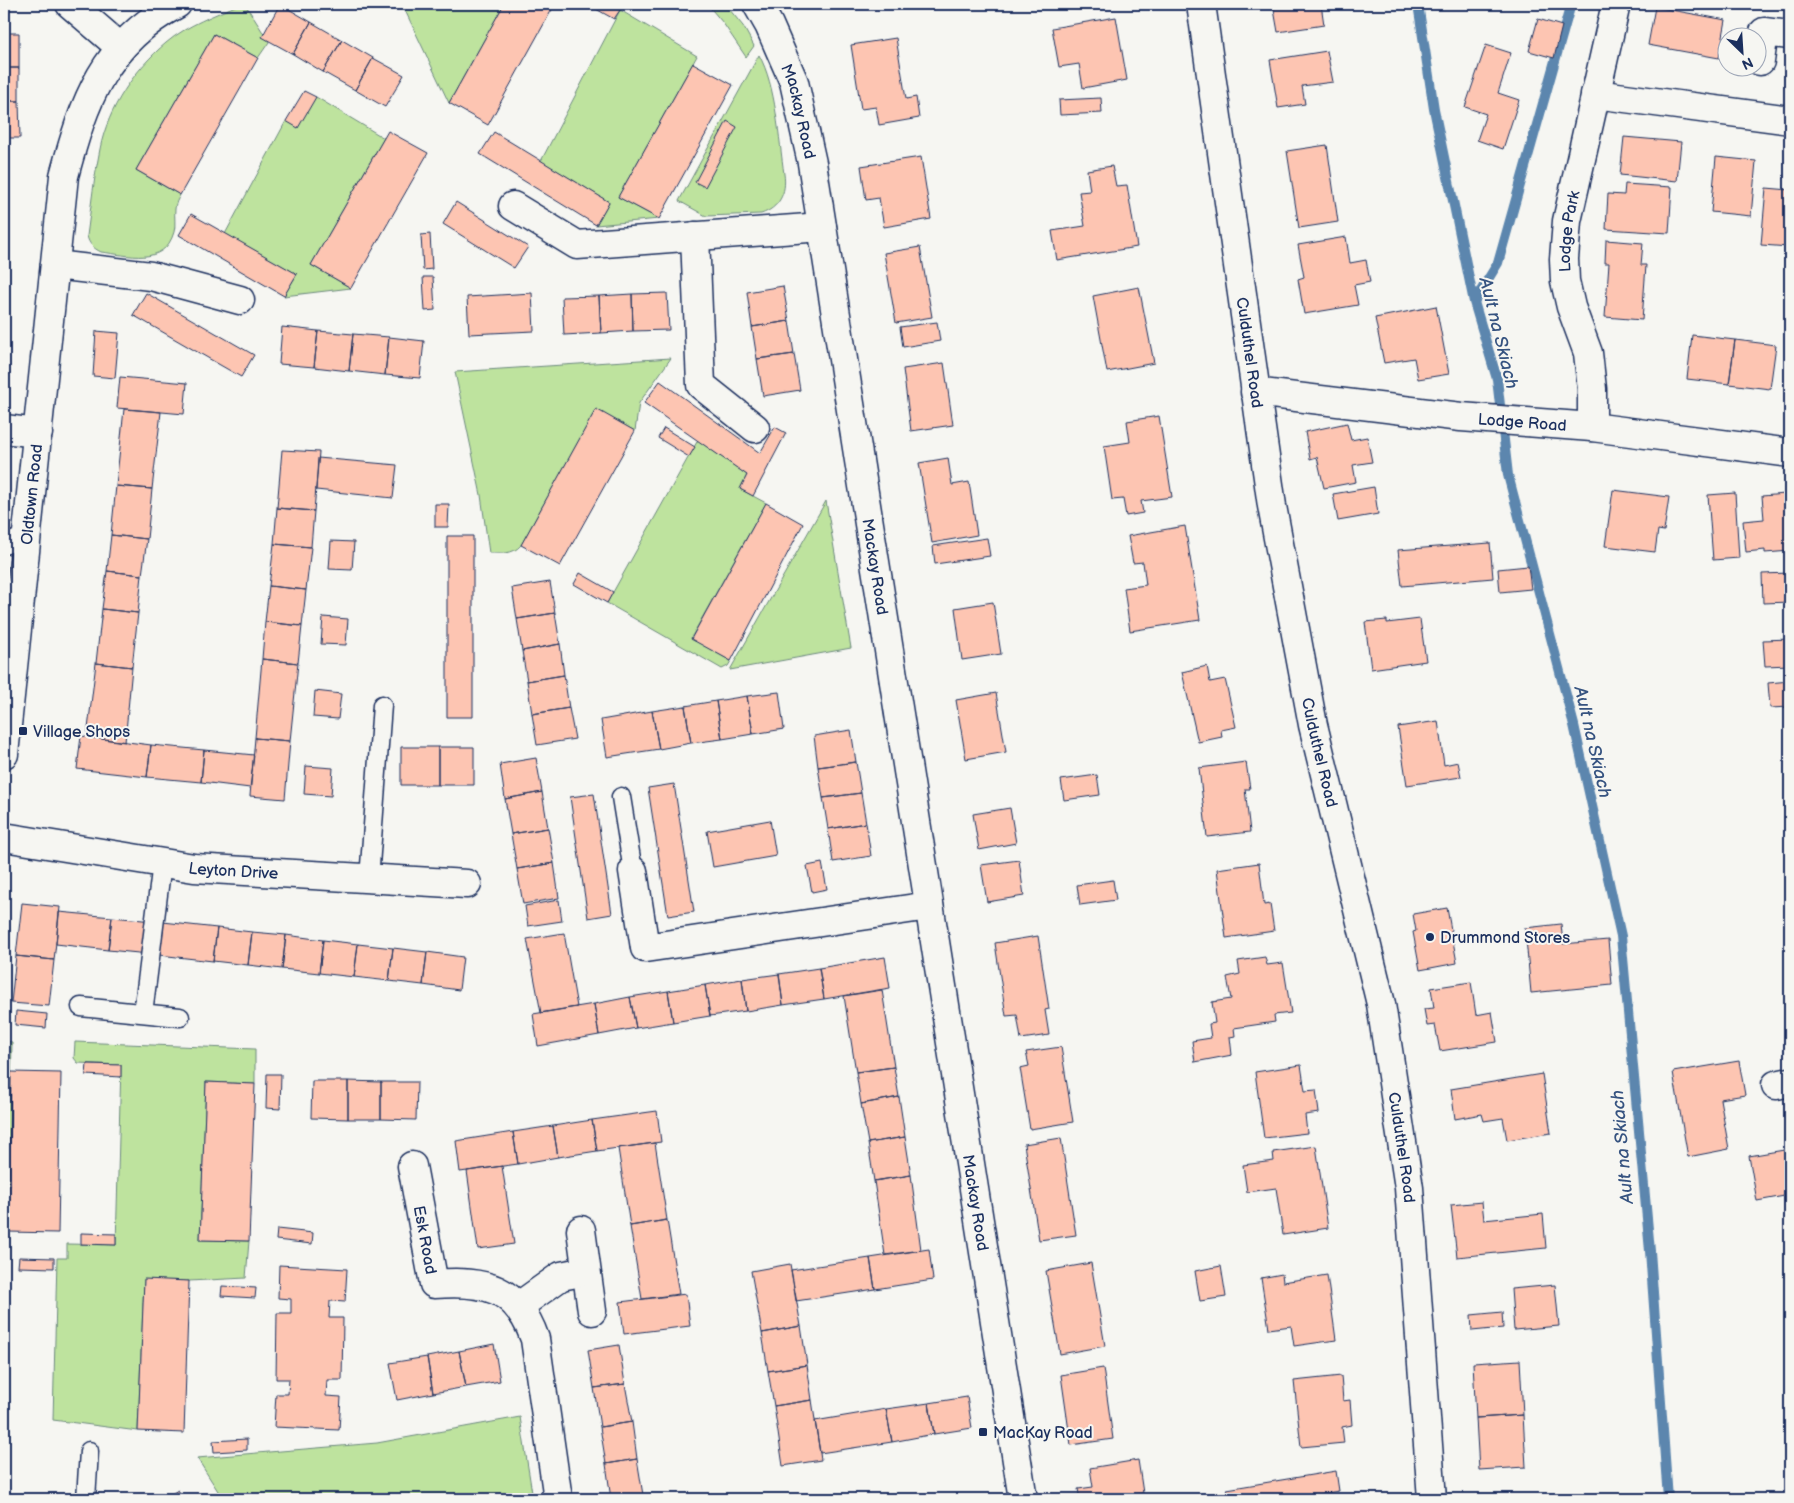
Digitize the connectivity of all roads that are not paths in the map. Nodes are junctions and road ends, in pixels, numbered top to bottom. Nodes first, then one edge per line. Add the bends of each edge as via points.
1 (70, 4) edge
2 (177, 4) edge
3 (757, 4) edge
4 (1201, 4) edge
5 (1616, 4) edge
6 (1766, 32) edge
7 (1790, 35) edge
8 (120, 47) junction
9 (1595, 94) junction
10 (1790, 120) edge
11 (513, 206) dead end
12 (822, 227) junction
13 (695, 236) junction
14 (55, 265) junction
15 (240, 300) dead end
16 (1255, 392) junction
17 (1592, 427) junction
18 (755, 428) dead end
19 (4, 429) edge
20 (38, 433) junction
21 (1790, 453) edge
22 (15, 540) edge
23 (382, 705) dead end
24 (4, 754) edge
25 (621, 797) dead end
26 (4, 837) edge
27 (162, 863) junction
28 (633, 871) joint
29 (369, 879) junction
30 (467, 884) dead end
31 (929, 906) junction
32 (81, 1007) dead end
33 (143, 1013) junction
34 (180, 1017) dead end
35 (412, 1166) dead end
36 (581, 1230) dead end
37 (586, 1271) junction
38 (519, 1306) junction
39 (592, 1310) dead end
40 (89, 1451) dead end
41 (86, 1499) edge
42 (558, 1499) edge
43 (1023, 1499) edge
44 (1432, 1499) edge

1 - 8 street
2 - 8 street via 160,13
3 - 12 street, Mackay Road via 794,82
4 - 16 street, Culduthel Road
5 - 9 street, Lodge Park
6 - 7 street
8 - 14 street, Oldtown Road via 100,74 77,128 64,176
9 - 10 street
9 - 17 street, Lodge Park via 1567,221 1564,259 1571,307 1588,354
11 - 13 street via 577,245
12 - 13 street
12 - 31 street, Mackay Road
13 - 18 street via 701,385
14 - 15 street via 151,276
14 - 20 street, Oldtown Road
16 - 17 street, Lodge Road via 1461,417
16 - 44 street, Culduthel Road via 1273,515 1314,725 1380,1004 1409,1188
17 - 21 street, Lodge Road
19 - 20 street
20 - 22 street, Oldtown Road
22 - 24 street, Oldtown Road
23 - 29 lane
25 - 28 lane
26 - 27 street, Leyton Drive
27 - 29 street, Leyton Drive via 194,868
27 - 33 lane
28 - 31 street via 645,948
29 - 30 street, Leyton Drive
31 - 43 street, Mackay Road
32 - 33 lane
33 - 34 lane
35 - 38 street, Esk Road via 434,1284 462,1282 482,1286 505,1294
36 - 37 street
37 - 38 street via 561,1276
37 - 39 street
38 - 42 street, Esk Road via 535,1339
40 - 41 lane

